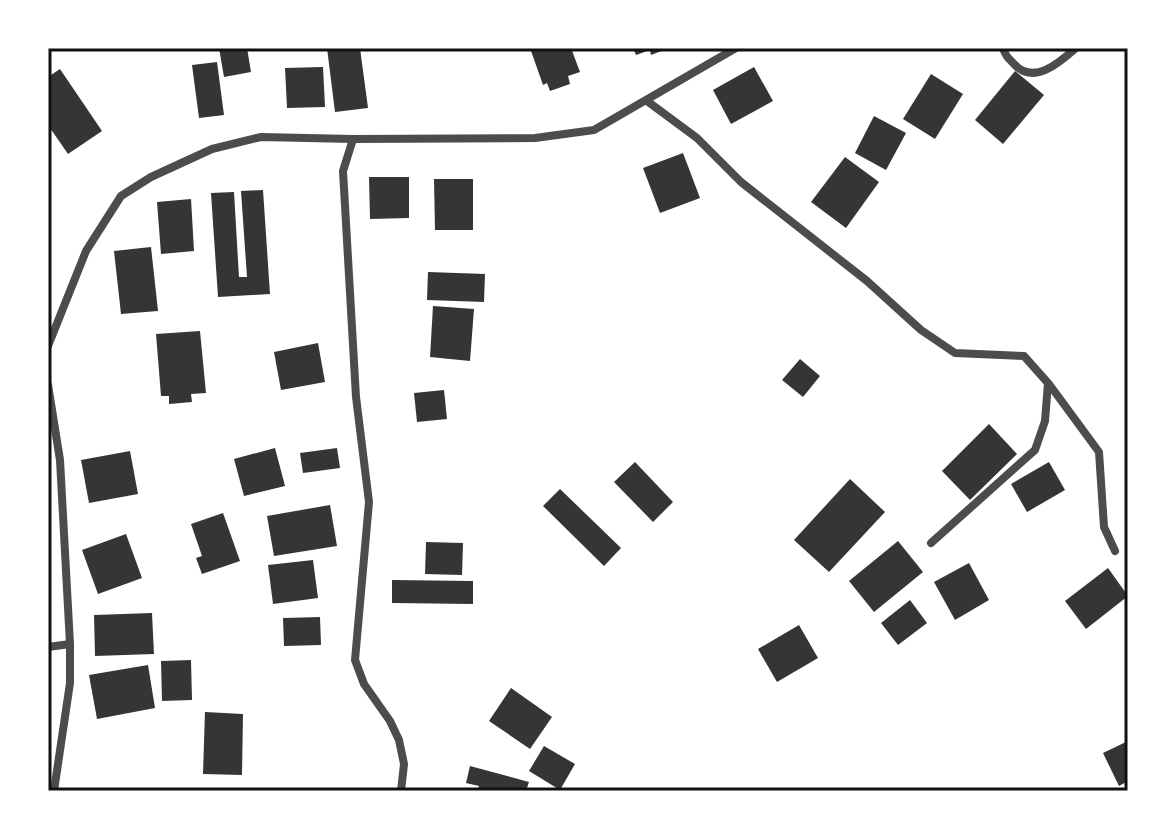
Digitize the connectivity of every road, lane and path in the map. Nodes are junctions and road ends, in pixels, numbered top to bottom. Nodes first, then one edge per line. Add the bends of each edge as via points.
1 (736, 48) edge
2 (1003, 48) edge
3 (1076, 48) edge
4 (647, 101) junction
5 (353, 139) junction
6 (48, 343) edge
7 (1048, 383) junction
8 (48, 385) edge
9 (931, 543) dead end
10 (1115, 551) dead end
11 (70, 644) junction
12 (48, 647) edge
13 (54, 791) edge
14 (401, 791) edge

1 - 4 street
2 - 3 street via 1019,69 1038,73 1053,68
4 - 5 street via 594,130 565,135
4 - 7 street via 921,330 955,353 1024,356
5 - 6 street via 261,137 212,149 121,196 86,251
5 - 14 street via 343,171 356,397 369,502 355,660 399,740 404,764
7 - 9 street via 1045,421 1035,450
7 - 10 street via 1099,452 1104,527
8 - 11 street via 60,460
11 - 12 street
11 - 13 street via 70,683

